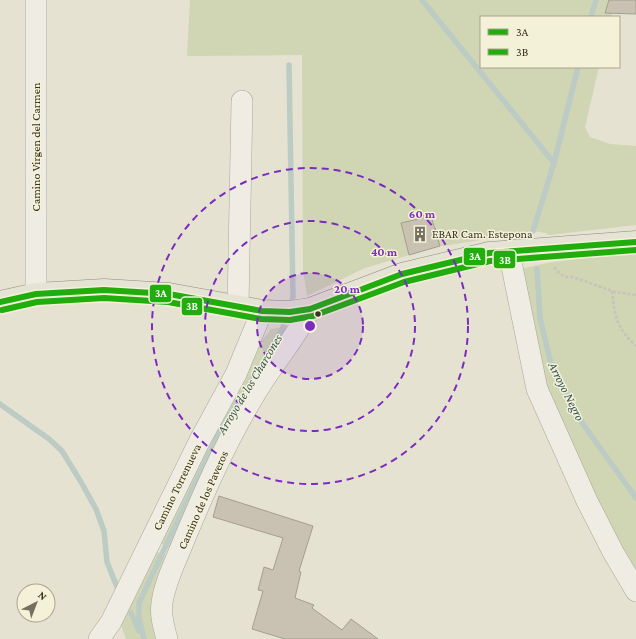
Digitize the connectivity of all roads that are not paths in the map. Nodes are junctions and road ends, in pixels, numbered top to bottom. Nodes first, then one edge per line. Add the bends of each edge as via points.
1 (36, 0) edge
2 (242, 101) dead end
3 (636, 242) edge
4 (509, 252) junction
5 (36, 294) junction
6 (0, 302) edge
7 (238, 306) junction
8 (306, 310) junction
9 (270, 312) junction
10 (212, 445) junction
11 (163, 551) junction
12 (636, 591) edge
13 (115, 630) edge
14 (99, 639) edge
15 (167, 639) edge

1 - 5 street, Camino Virgen del Carmen
2 - 7 street
3 - 4 main road
4 - 8 main road via 489,253 402,274
4 - 12 street via 537,389 587,501
5 - 6 main road
5 - 7 main road via 104,290 170,294
7 - 9 main road
8 - 9 main road
8 - 10 street, Camino de los Paveros via 297,333
9 - 10 street, Camino Torrenueva via 236,374
10 - 11 street, Camino Torrenueva
10 - 11 street, Camino de los Paveros
11 - 13 street, Camino Torrenueva
11 - 15 street, Camino de los Paveros via 167,582 162,614
13 - 14 street, Camino Torrenueva

